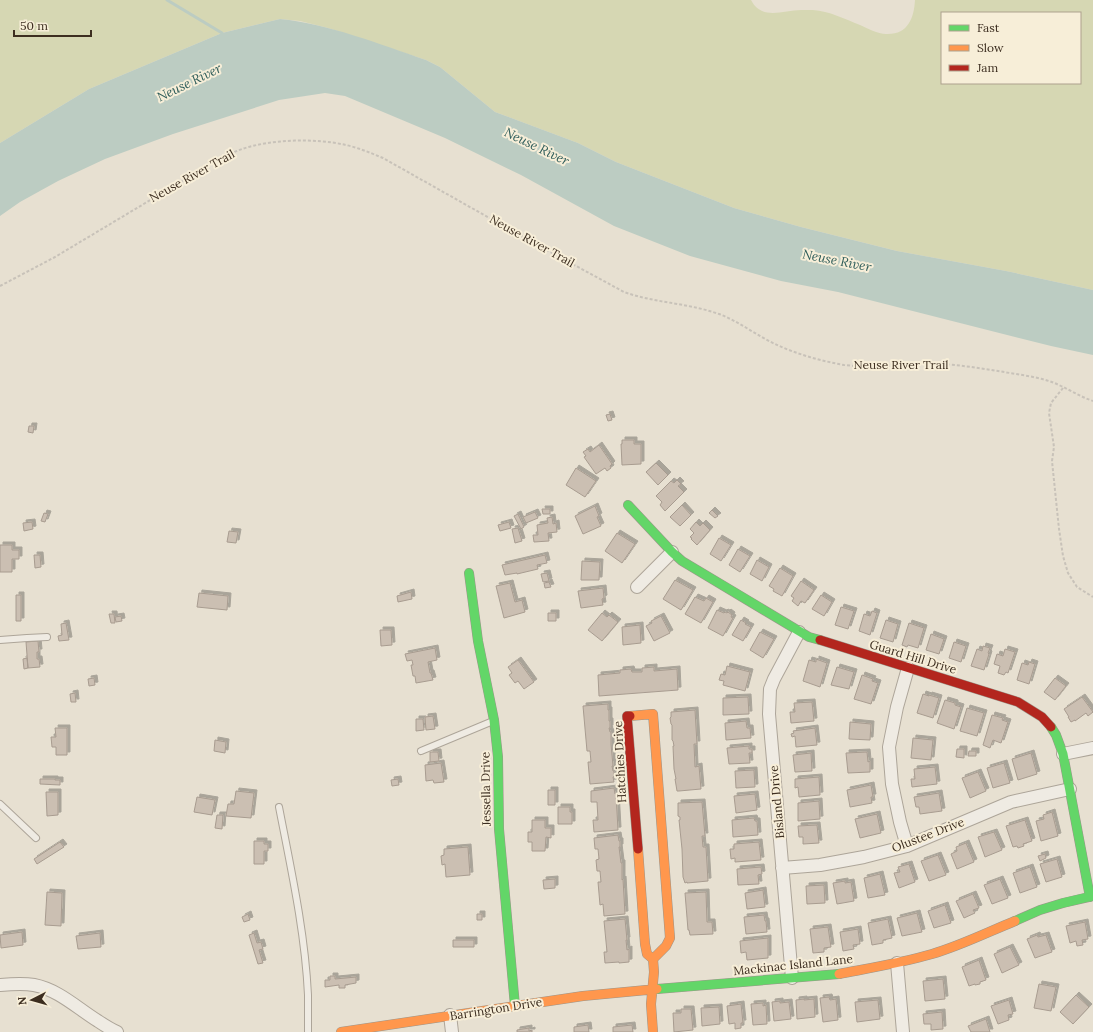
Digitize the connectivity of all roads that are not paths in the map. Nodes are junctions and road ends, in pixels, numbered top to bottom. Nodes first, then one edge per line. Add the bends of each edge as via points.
1 (628, 505) dead end
2 (672, 552) junction
3 (469, 573) dead end
4 (637, 587) dead end
5 (799, 632) junction
6 (47, 637) dead end
7 (0, 640) edge
8 (908, 668) junction
9 (494, 720) junction
10 (1093, 748) edge
11 (421, 751) dead end
12 (1063, 754) junction
13 (1070, 789) junction
14 (0, 804) edge
15 (279, 807) dead end
16 (36, 838) dead end
17 (907, 846) junction
18 (782, 868) junction
19 (1091, 896) edge
20 (653, 959) junction
21 (897, 963) junction
22 (792, 978) junction
23 (0, 985) edge
24 (652, 989) junction
25 (514, 1006) junction
26 (450, 1015) junction
27 (99, 1027) edge
28 (116, 1032) edge
29 (308, 1032) edge
30 (341, 1032) edge
31 (452, 1032) edge
32 (653, 1032) edge
33 (903, 1032) edge

1 - 2 street, Guard Hill Drive
2 - 4 street
2 - 5 street, Guard Hill Drive via 682,561
3 - 9 street, Jessella Drive via 478,641
5 - 8 street, Guard Hill Drive
5 - 18 street, Bisland Drive via 774,679 769,702
6 - 7 lane
8 - 12 street, Guard Hill Drive via 1018,702 1032,709 1043,717 1059,738
8 - 17 street via 889,747 892,784
9 - 11 lane
9 - 25 street, Jessella Drive via 498,757 499,829
10 - 12 street
12 - 13 street, Guard Hill Drive
13 - 17 street, Olustee Drive via 1012,802
13 - 19 street, Guard Hill Drive
14 - 16 lane
15 - 29 lane via 296,894 303,948 308,996
17 - 18 street, Olustee Drive via 820,865
18 - 22 street, Bisland Drive
19 - 21 street, Mackinac Island Lane via 1040,910 965,942
20 - 20 street, Hatchies Drive via 670,938 653,714 627,716 645,944 647,954
20 - 24 street, Hatchies Drive
21 - 22 street, Mackinac Island Lane via 832,975
21 - 33 street
22 - 24 street, Mackinac Island Lane
23 - 27 street via 22,984 45,989 68,1000
24 - 25 street, Barrington Drive
24 - 32 street, Hatchies Drive
25 - 26 street, Barrington Drive
26 - 30 street, Barrington Drive
26 - 31 street
27 - 28 street

